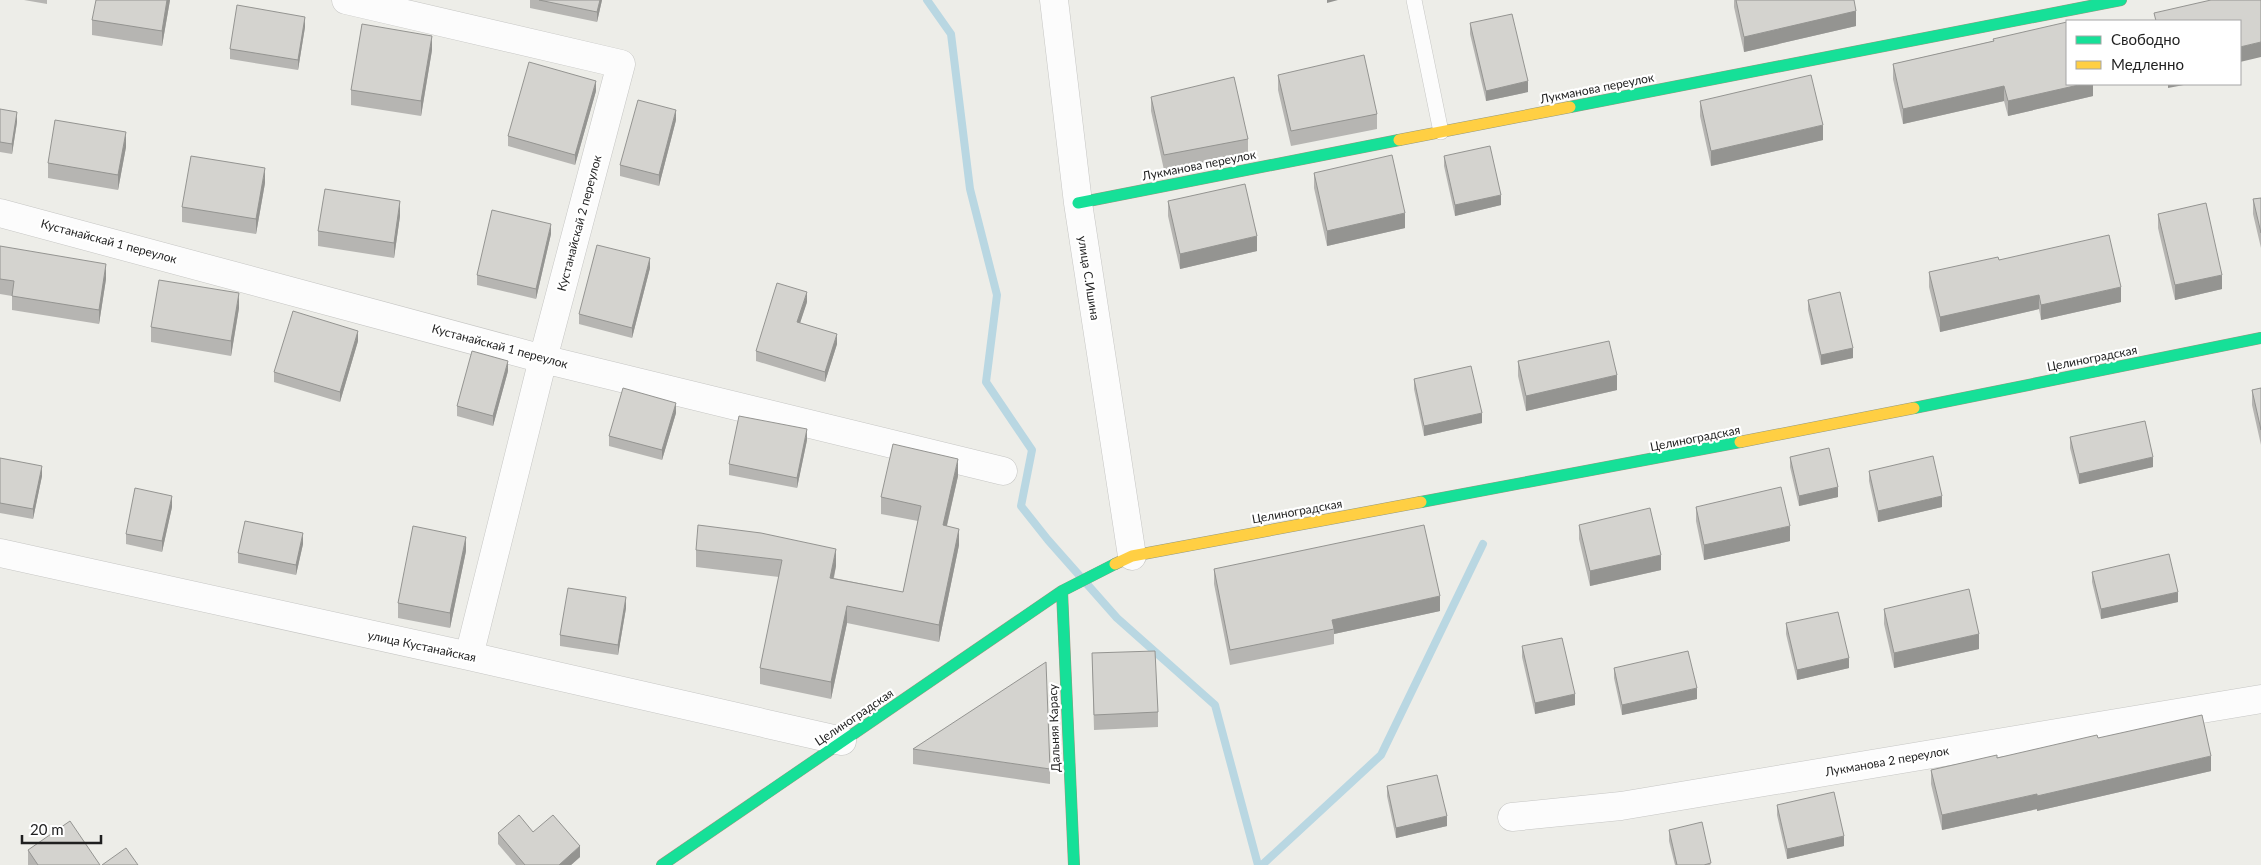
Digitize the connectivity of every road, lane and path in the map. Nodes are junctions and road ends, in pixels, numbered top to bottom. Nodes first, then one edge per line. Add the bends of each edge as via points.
1 (346, 0) edge
2 (1054, 0) edge
3 (1414, 0) edge
4 (2121, 0) edge
5 (1440, 132) junction
6 (1078, 203) junction
7 (0, 213) edge
8 (2261, 338) edge
9 (543, 358) junction
10 (1003, 470) dead end
11 (0, 553) edge
12 (1132, 556) junction
13 (1062, 591) junction
14 (469, 656) junction
15 (2261, 699) edge
16 (842, 741) junction
17 (1512, 817) dead end
18 (662, 865) edge
19 (1074, 865) edge

1 - 9 street, Кустанайскай 2 переулок via 621,64
2 - 6 street, улица С.Ишина
3 - 5 lane
4 - 5 street, Лукманова переулок
5 - 6 street, Лукманова переулок
6 - 12 street, улица С.Ишина
7 - 9 street, Кустанайскай 1 переулок
8 - 12 street, Целиноградская via 1693,452
9 - 10 street, Кустанайскай 1 переулок
9 - 14 street, Кустанайскай 2 переулок
11 - 14 street, улица Кустанайская
12 - 13 street, Целиноградская
13 - 16 street, Целиноградская
13 - 19 street, Дальняя Карасу
14 - 16 street, улица Кустанайская
15 - 17 street, Лукманова 2 переулок via 1622,806
16 - 18 street, Целиноградская

